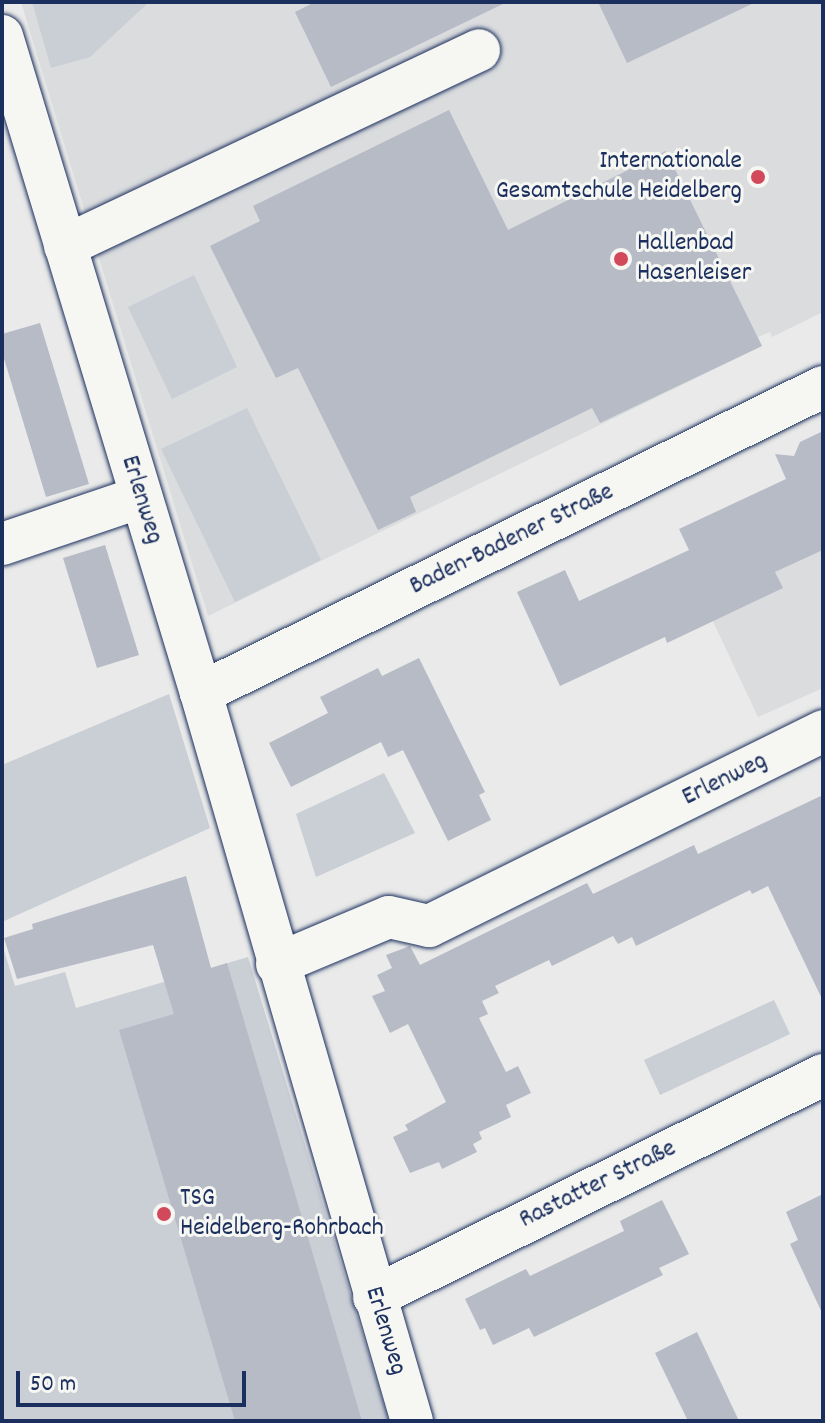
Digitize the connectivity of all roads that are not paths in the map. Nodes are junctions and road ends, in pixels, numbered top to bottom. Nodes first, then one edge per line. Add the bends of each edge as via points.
1 (2, 36) edge
2 (479, 50) dead end
3 (395, 118) dead end
4 (15, 128) edge
5 (202, 181) junction
6 (65, 246) junction
7 (823, 387) edge
8 (141, 497) junction
9 (2, 544) edge
10 (201, 693) junction
11 (823, 731) edge
12 (277, 964) junction
13 (823, 1075) edge
14 (374, 1297) junction
15 (412, 1421) edge

1 - 4 street, Erlenweg
2 - 5 street
3 - 5 street via 251,186
4 - 6 street, Erlenweg
5 - 6 street
6 - 8 street, Erlenweg
7 - 10 street, Baden-Badener Straße
8 - 9 street
8 - 10 street, Erlenweg
10 - 12 street, Erlenweg
11 - 12 street, Erlenweg via 429,926 389,917
12 - 14 street, Erlenweg
13 - 14 street, Rastatter Straße
14 - 15 street, Erlenweg

